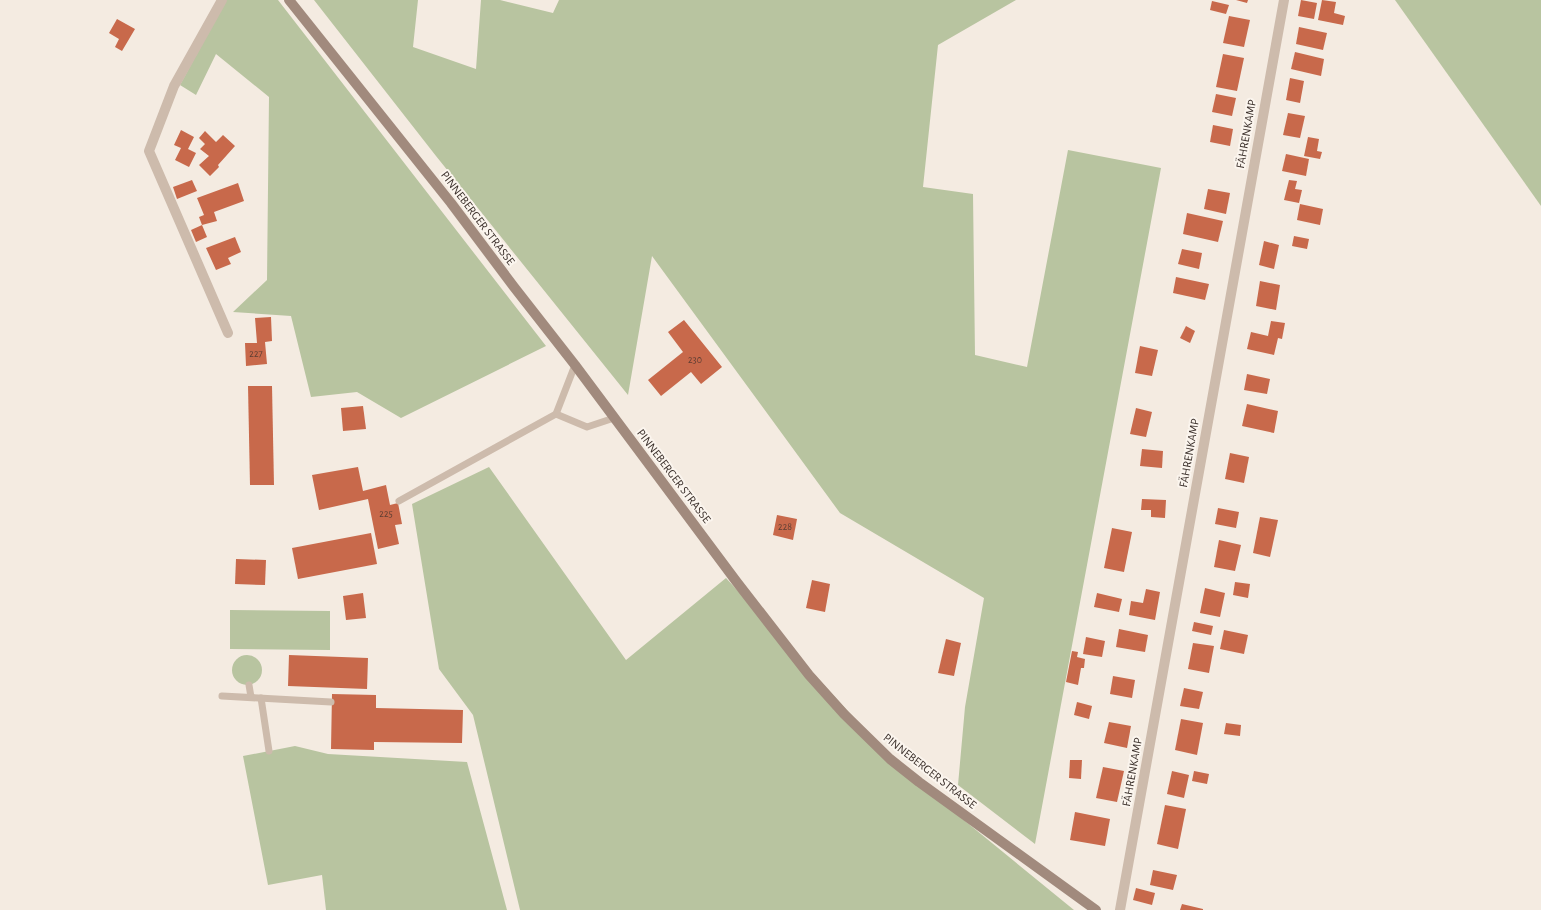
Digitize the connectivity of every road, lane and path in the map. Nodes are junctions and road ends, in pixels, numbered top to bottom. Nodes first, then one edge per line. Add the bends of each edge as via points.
1 (222, 0) edge
2 (289, 0) edge
3 (1284, 0) edge
4 (228, 333) dead end
5 (575, 365) junction
6 (556, 414) junction
7 (614, 418) junction
8 (399, 501) dead end
9 (250, 685) dead end
10 (222, 696) dead end
11 (251, 697) junction
12 (261, 698) junction
13 (331, 702) dead end
14 (269, 751) dead end
15 (1096, 910) edge
16 (1120, 910) edge

1 - 4 street via 174,86 149,151
2 - 5 main road, PINNEBERGER STRASSE via 451,203
3 - 16 street, FÄHRENKAMP
5 - 6 lane
5 - 7 main road, PINNEBERGER STRASSE
6 - 7 lane via 587,427
6 - 8 lane
7 - 15 main road, PINNEBERGER STRASSE via 804,668 844,714 919,782
9 - 11 lane
10 - 11 lane
11 - 12 lane
12 - 13 lane
12 - 14 lane

